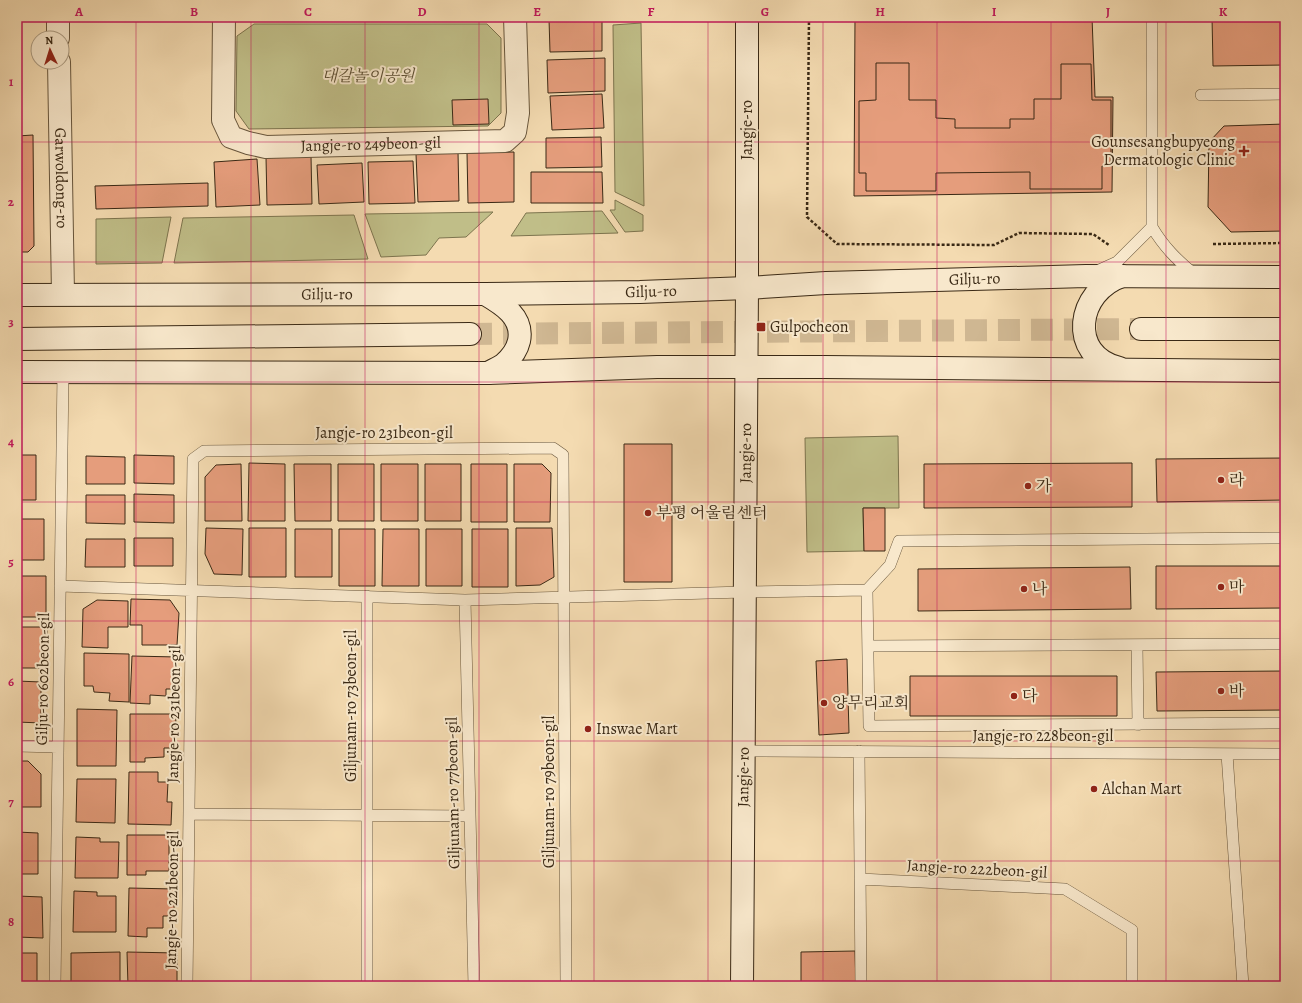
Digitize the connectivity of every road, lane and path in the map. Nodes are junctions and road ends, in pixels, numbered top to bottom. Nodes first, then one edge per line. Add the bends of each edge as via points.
1 (58, 17) edge
2 (224, 17) edge
3 (515, 17) edge
4 (747, 17) edge
5 (809, 17) edge
6 (1152, 17) edge
7 (58, 30) edge
8 (59, 70) edge
9 (1285, 94) edge
10 (1201, 95) dead end
11 (1152, 227) junction
12 (1213, 244) dead end
13 (1285, 244) edge
14 (1113, 248) dead end
15 (1086, 276) junction
16 (1123, 276) junction
17 (1196, 276) junction
18 (1285, 277) edge
19 (747, 288) junction
20 (63, 294) junction
21 (485, 294) junction
22 (17, 295) edge
23 (1141, 329) tunnel mouth
24 (1285, 330) edge
25 (470, 334) tunnel mouth
26 (17, 339) edge
27 (745, 368) junction
28 (1124, 370) junction
29 (1285, 371) edge
30 (17, 372) edge
31 (63, 372) junction
32 (488, 373) junction
33 (1285, 538) edge
34 (60, 586) junction
35 (192, 590) junction
36 (867, 590) junction
37 (744, 592) junction
38 (367, 596) junction
39 (563, 597) junction
40 (465, 600) junction
41 (1285, 644) edge
42 (1137, 645) junction
43 (868, 646) junction
44 (1285, 723) edge
45 (1138, 725) junction
46 (17, 746) edge
47 (58, 747) junction
48 (743, 751) junction
49 (859, 751) junction
50 (1227, 754) junction
51 (1285, 754) edge
52 (189, 814) junction
53 (367, 815) junction
54 (470, 816) junction
55 (860, 879) junction
56 (55, 986) edge
57 (187, 986) edge
58 (367, 986) edge
59 (474, 986) edge
60 (566, 986) edge
61 (742, 986) edge
62 (861, 986) edge
63 (1132, 986) edge
64 (1243, 986) edge

1 - 7 main road
2 - 3 main road, Jangje-ro 249beon-gil via 223,120 231,137 248,144 266,147 505,141 515,132 518,113
4 - 19 main road, Jangje-ro
5 - 14 path via 807,217 837,244 994,245 1019,233 1093,234
6 - 11 lane
8 - 20 main road, Garwoldong-ro
9 - 10 lane
11 - 15 lane via 1117,262
11 - 17 lane via 1166,249
12 - 13 path
15 - 16 main road, Gilju-ro
15 - 19 main road, Gilju-ro via 826,283
16 - 17 main road, Gilju-ro
16 - 28 main road via 1105,284 1095,295 1086,314 1084,329 1085,341 1094,354 1106,364
17 - 18 main road, Gilju-ro
19 - 21 main road, Gilju-ro
19 - 27 main road, Jangje-ro
20 - 21 main road, Gilju-ro
20 - 22 main road, Gilju-ro
21 - 32 main road via 508,310 515,317 519,327 515,354
23 - 24 main road
25 - 26 main road
27 - 28 main road
27 - 32 main road
27 - 37 main road, Jangje-ro
28 - 29 main road
30 - 31 main road
31 - 32 main road
31 - 34 lane, Gilju-ro 602beon-gil
33 - 36 lane via 899,541 890,565
34 - 35 lane
34 - 47 lane, Gilju-ro 602beon-gil
35 - 38 lane
35 - 39 lane, Jangje-ro 231beon-gil via 193,459 204,451 553,448 564,455
35 - 52 lane, Jangje-ro 231beon-gil
36 - 37 lane
36 - 43 lane
37 - 39 lane
37 - 48 main road, Jangje-ro
38 - 40 lane
38 - 53 lane, Giljunam-ro 73beon-gil
39 - 40 lane
39 - 60 lane, Giljunam-ro 79beon-gil
40 - 54 lane, Giljunam-ro 77beon-gil
41 - 42 lane
42 - 43 lane
42 - 45 lane
43 - 45 lane via 869,726
44 - 45 lane
46 - 47 lane
47 - 56 lane, Gilju-ro 602beon-gil
48 - 49 lane, Jangje-ro 228beon-gil
48 - 61 main road, Jangje-ro
49 - 50 lane, Jangje-ro 228beon-gil
49 - 55 lane
50 - 51 lane, Jangje-ro 228beon-gil
50 - 64 lane
52 - 53 lane
52 - 57 lane, Jangje-ro 221beon-gil
53 - 54 lane
53 - 58 lane, Giljunam-ro 73beon-gil
54 - 59 lane, Giljunam-ro 77beon-gil
55 - 62 lane
55 - 63 lane, Jangje-ro 222beon-gil via 1065,889 1132,930

